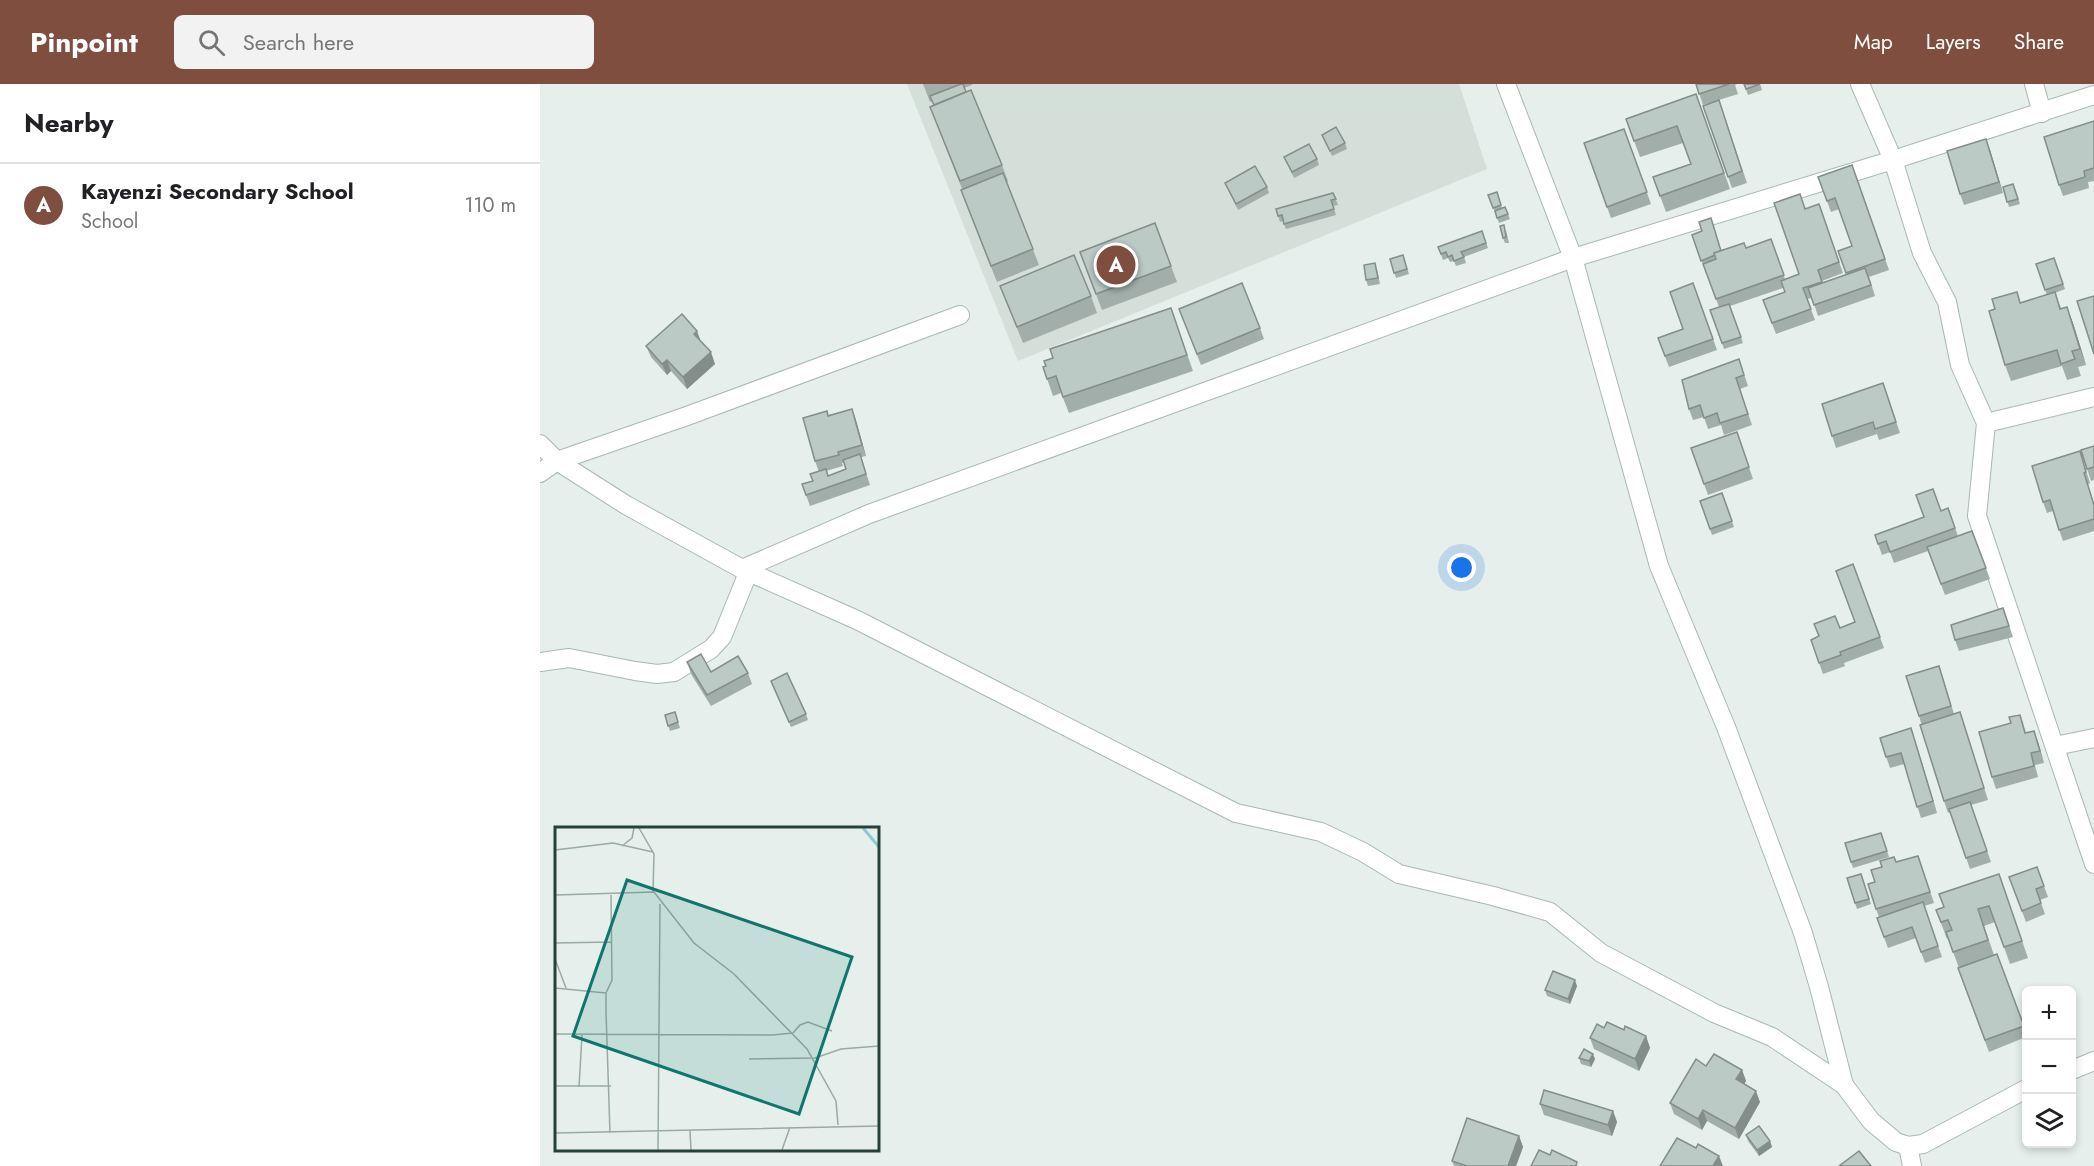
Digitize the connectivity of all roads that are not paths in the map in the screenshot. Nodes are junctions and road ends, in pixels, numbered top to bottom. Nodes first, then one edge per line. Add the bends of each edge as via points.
1 (1506, 84) edge
2 (1860, 84) edge
3 (2034, 84) edge
4 (2094, 95) edge
5 (2042, 112) junction
6 (1893, 160) junction
7 (1573, 258) junction
8 (960, 315) dead end
9 (2094, 397) edge
10 (1986, 423) junction
11 (540, 444) edge
12 (557, 460) junction
13 (540, 473) edge
14 (742, 569) junction
15 (540, 662) edge
16 (2094, 738) edge
17 (2055, 746) junction
18 (2094, 864) edge
19 (2094, 1061) edge
20 (2076, 1068) edge
21 (1844, 1085) junction
22 (2022, 1091) edge
23 (1908, 1146) junction
24 (1912, 1166) edge

1 - 7 street
2 - 6 street
3 - 5 street
4 - 5 street
5 - 6 street
6 - 7 street
6 - 10 street via 1922,253 1947,302 1960,365
7 - 14 street via 869,514
7 - 21 street via 1659,566 1789,893
8 - 12 street
9 - 10 street
10 - 17 street via 1977,516
11 - 12 street
12 - 13 street
12 - 14 street via 626,505
14 - 15 street via 748,573 722,637 711,650 674,672 657,674 569,658
14 - 21 street via 867,625 1236,813 1321,832 1400,874 1550,912 1601,953 1714,1013 1772,1037
16 - 17 street
17 - 18 street
19 - 20 street
21 - 23 street via 1871,1121 1896,1142
22 - 23 street via 1939,1137
23 - 24 street

